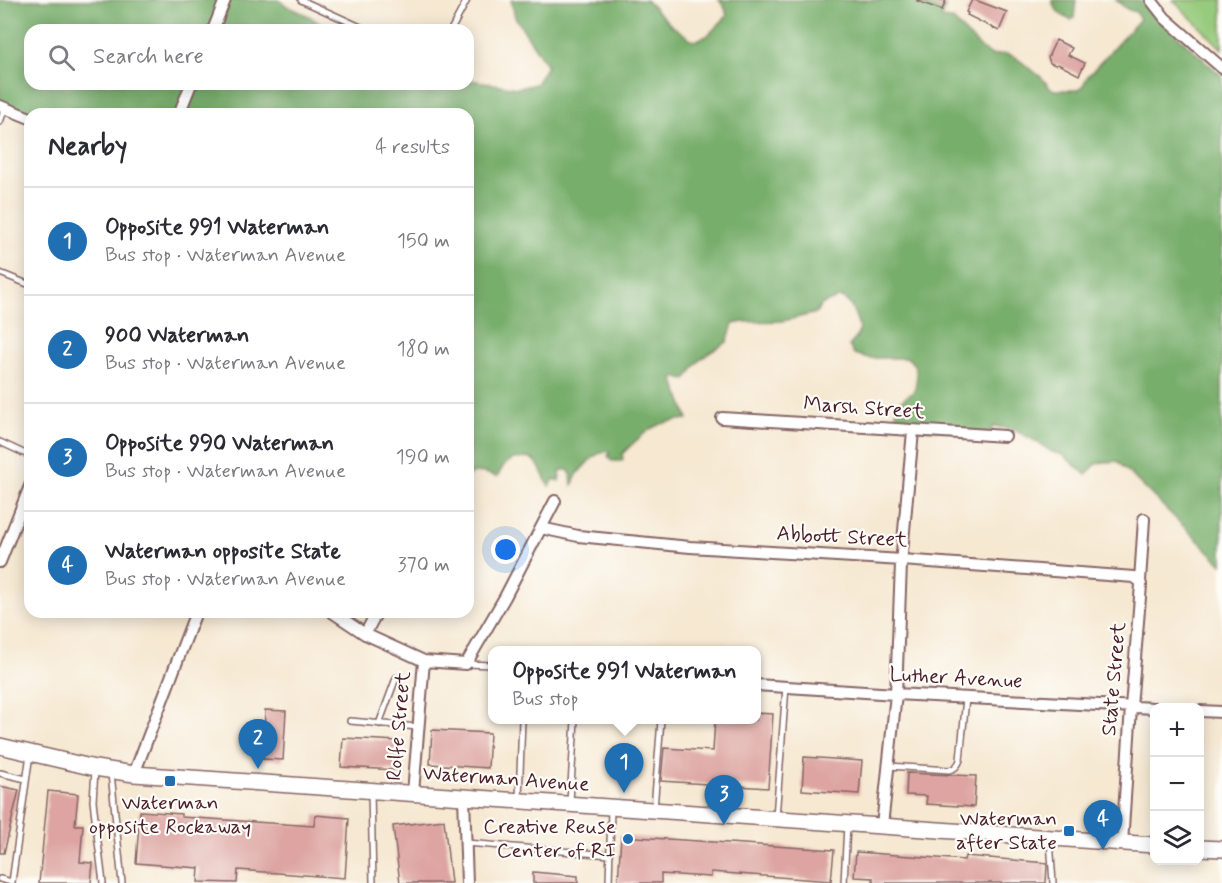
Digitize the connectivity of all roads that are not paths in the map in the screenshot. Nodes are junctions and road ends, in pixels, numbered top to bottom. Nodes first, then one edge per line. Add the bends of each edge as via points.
1 (225, 0) edge
2 (301, 0) edge
3 (467, 0) edge
4 (1151, 0) edge
5 (215, 24) edge
6 (354, 24) edge
7 (454, 24) edge
8 (1222, 68) edge
9 (189, 90) edge
10 (3, 107) edge
11 (181, 108) edge
12 (24, 116) edge
13 (0, 122) edge
14 (0, 273) edge
15 (24, 283) edge
16 (722, 418) dead end
17 (913, 431) junction
18 (1005, 436) dead end
19 (0, 442) edge
20 (24, 453) edge
21 (24, 499) edge
22 (555, 501) dead end
23 (1144, 519) dead end
24 (541, 528) junction
25 (3, 543) edge
26 (902, 560) junction
27 (0, 562) edge
28 (1140, 581) junction
29 (194, 618) edge
30 (341, 618) edge
31 (374, 618) edge
32 (365, 634) junction
33 (424, 661) junction
34 (466, 664) junction
35 (488, 665) edge
36 (396, 678) dead end
37 (761, 685) edge
38 (786, 687) junction
39 (896, 694) junction
40 (966, 698) junction
41 (1131, 707) junction
42 (1150, 708) edge
43 (1204, 711) edge
44 (1222, 712) edge
45 (350, 721) dead end
46 (379, 724) junction
47 (522, 724) edge
48 (575, 724) edge
49 (661, 724) edge
50 (418, 727) junction
51 (0, 746) edge
52 (30, 753) junction
53 (889, 766) junction
54 (95, 768) junction
55 (111, 771) junction
56 (0, 773) edge
57 (134, 774) junction
58 (26, 779) junction
59 (371, 790) junction
60 (413, 793) junction
61 (464, 797) junction
62 (519, 801) junction
63 (570, 804) junction
64 (611, 807) junction
65 (654, 810) junction
66 (776, 819) junction
67 (847, 824) junction
68 (882, 826) junction
69 (1050, 838) junction
70 (466, 843) junction
71 (1122, 843) junction
72 (1150, 845) edge
73 (1204, 848) edge
74 (1222, 849) edge
75 (610, 855) junction
76 (0, 879) edge
77 (103, 883) edge
78 (122, 883) edge
79 (373, 883) edge
80 (467, 883) edge
81 (609, 883) edge
82 (844, 883) edge
83 (1053, 883) edge

1 - 5 street
2 - 6 lane
3 - 7 lane
4 - 8 street via 1165,18
9 - 11 street
10 - 12 street
10 - 13 lane
14 - 15 lane
16 - 17 street, Marsh Street
17 - 18 street, Marsh Street
17 - 26 street
19 - 20 lane
21 - 25 street
22 - 24 street
23 - 28 street, State Street
24 - 26 street, Abbott Street via 578,536 690,547
24 - 34 street
25 - 27 street
26 - 28 street, Abbott Street via 1134,577
26 - 39 street
28 - 41 street, State Street
29 - 57 street
30 - 32 street
31 - 32 street
32 - 33 street
33 - 34 street
33 - 50 street, Rolfe Street
34 - 35 lane
36 - 46 lane
37 - 38 street, Luther Avenue
38 - 39 street, Luther Avenue
38 - 66 lane
39 - 40 street, Luther Avenue
39 - 53 street
40 - 41 street, Luther Avenue
40 - 53 lane via 958,766 949,770
41 - 42 street, Luther Avenue
41 - 71 street, State Street
43 - 44 street
45 - 46 lane
46 - 50 lane
47 - 62 lane
48 - 63 lane
49 - 65 lane
50 - 60 street, Rolfe Street
51 - 52 main road, Waterman Avenue
52 - 54 main road, Waterman Avenue
52 - 58 lane
53 - 68 street
54 - 55 main road, Waterman Avenue
54 - 77 lane via 93,801
55 - 57 main road, Waterman Avenue
55 - 78 lane
56 - 58 lane
57 - 59 main road, Waterman Avenue
58 - 76 lane via 12,882
59 - 60 main road, Waterman Avenue
59 - 79 lane
60 - 61 main road, Waterman Avenue
61 - 62 main road, Waterman Avenue
61 - 70 street
62 - 63 main road, Waterman Avenue
63 - 64 main road, Waterman Avenue
64 - 65 main road, Waterman Avenue
64 - 75 lane
65 - 66 main road, Waterman Avenue
66 - 67 main road, Waterman Avenue
67 - 68 main road, Waterman Avenue
67 - 82 lane
68 - 69 main road, Waterman Avenue
69 - 71 main road, Waterman Avenue
69 - 83 lane
70 - 75 lane
70 - 80 street
71 - 72 main road, Waterman Avenue
73 - 74 main road
75 - 81 lane

